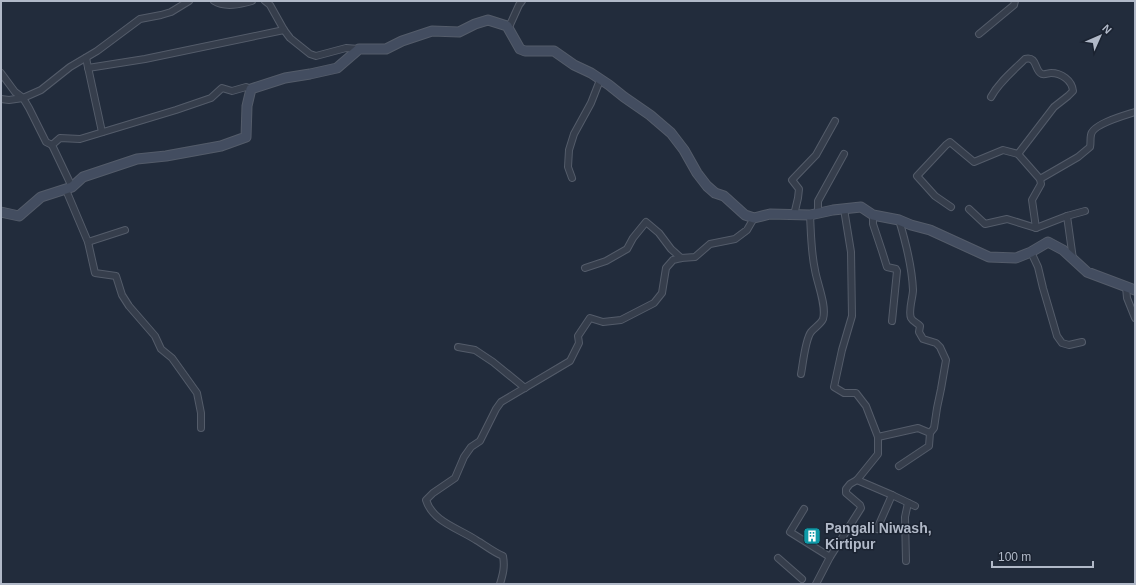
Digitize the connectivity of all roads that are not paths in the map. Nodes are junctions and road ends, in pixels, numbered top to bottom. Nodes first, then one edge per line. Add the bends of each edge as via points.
1 (188, 1) edge
2 (214, 1) edge
3 (252, 1) edge
4 (265, 1) edge
5 (522, 1) edge
6 (1015, 1) edge
7 (507, 26) junction
8 (284, 30) junction
9 (979, 34) dead end
10 (358, 49) junction
11 (86, 58) junction
12 (88, 68) junction
13 (1, 74) edge
14 (600, 80) junction
15 (251, 89) junction
16 (991, 97) dead end
17 (23, 98) junction
18 (1, 99) edge
19 (1135, 112) edge
20 (835, 121) dead end
21 (102, 132) junction
22 (52, 145) junction
23 (844, 154) dead end
24 (1018, 154) junction
25 (572, 178) dead end
26 (1040, 179) junction
27 (69, 188) junction
28 (951, 208) dead end
29 (844, 209) junction
30 (969, 209) dead end
31 (1, 212) edge
32 (1084, 212) dead end
33 (814, 214) junction
34 (794, 215) junction
35 (874, 215) junction
36 (1066, 216) junction
37 (754, 218) junction
38 (899, 220) junction
39 (1036, 228) junction
40 (125, 230) dead end
41 (88, 242) junction
42 (1031, 252) junction
43 (681, 258) junction
44 (1073, 260) junction
45 (585, 268) dead end
46 (1126, 287) junction
47 (1135, 290) edge
48 (1135, 318) edge
49 (892, 321) dead end
50 (1082, 342) dead end
51 (458, 347) dead end
52 (802, 374) dead end
53 (525, 388) junction
54 (201, 428) dead end
55 (930, 433) junction
56 (878, 437) junction
57 (899, 466) dead end
58 (857, 480) junction
59 (892, 495) junction
60 (804, 509) dead end
61 (877, 529) dead end
62 (830, 557) junction
63 (778, 558) dead end
64 (906, 561) dead end
65 (802, 578) dead end
66 (500, 584) edge
67 (816, 584) edge

1 - 11 street via 171,12 140,19
2 - 3 street via 218,4 241,4
4 - 8 street
5 - 7 street via 509,28
6 - 9 street via 1014,5
7 - 10 street via 488,20 459,32 432,31 386,49
7 - 14 street via 520,49 554,51
8 - 10 street via 302,48 316,56 346,48
8 - 12 street via 145,59
10 - 15 street via 337,68 285,78
11 - 12 street
11 - 17 street via 41,90
12 - 21 street
13 - 17 street
14 - 25 street via 569,150 568,167
14 - 37 street via 666,128 707,186 724,196 745,215
15 - 21 street via 246,87 232,91 222,88 211,98
15 - 27 street via 247,106 246,136 221,146 137,159 83,177
16 - 24 street via 1005,78 1029,58 1040,73 1058,74 1068,79 1073,86 1073,91 1046,116
17 - 18 street
17 - 22 street via 46,142
19 - 26 street via 1104,122 1092,131 1090,147
20 - 34 street via 816,155 792,180 799,189
21 - 22 street via 80,139 60,138
22 - 27 street
23 - 33 street via 818,201
24 - 26 street
24 - 28 street via 1003,150 974,162 950,142 946,145 917,176 934,196
26 - 39 street via 1041,184 1032,200
27 - 31 street via 41,197 19,216
27 - 41 street
29 - 33 street
29 - 35 street via 861,207
29 - 56 street via 852,252 852,316 834,387 844,393 856,393 866,406
30 - 39 street via 985,224 1006,219
32 - 36 street
33 - 34 street
33 - 52 street via 813,258 823,306 823,320 810,333
34 - 37 street via 770,214
35 - 38 street
35 - 49 street via 873,224 886,267 897,271
36 - 39 street
36 - 44 street
37 - 43 street via 747,230 735,239 710,244 695,257
38 - 42 street via 930,230 989,257 1016,258
38 - 55 street via 910,261 913,291 911,318 920,326 919,332 923,338 940,347 946,360 934,428
40 - 41 street
41 - 54 street via 95,273 116,276 122,295 129,306 155,336 161,349 172,358 197,393
42 - 44 street via 1048,242
42 - 50 street via 1038,267 1057,336 1062,343
43 - 45 street via 646,222 627,249 606,262
43 - 53 street via 673,260 666,268 662,293 654,303 621,320 603,322 590,318 578,336 579,343 570,362
44 - 46 street via 1087,272
46 - 47 street
46 - 48 street via 1127,298
51 - 53 street via 476,350
53 - 66 street via 501,402 480,440 464,457 455,478 426,500 428,507 442,522 503,556
55 - 56 street via 918,428
55 - 57 street via 929,446
56 - 58 street via 878,454
58 - 59 street
58 - 62 street via 850,484 846,493 861,508
59 - 61 street
59 - 64 street via 911,504 905,517
60 - 62 street via 790,532
62 - 67 street
63 - 65 street

